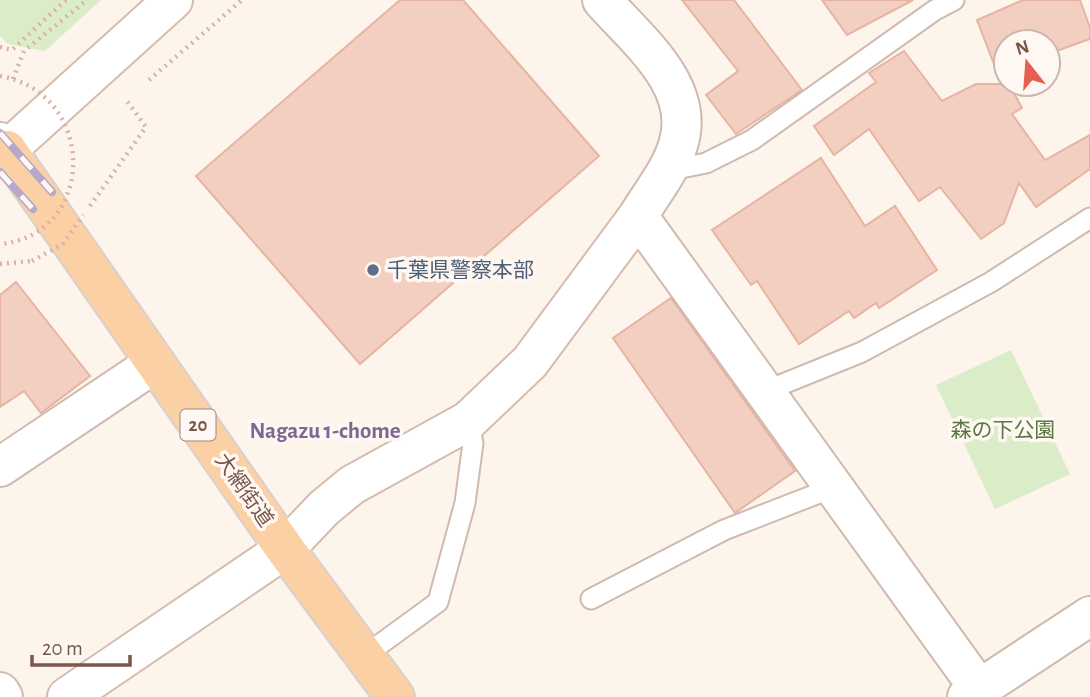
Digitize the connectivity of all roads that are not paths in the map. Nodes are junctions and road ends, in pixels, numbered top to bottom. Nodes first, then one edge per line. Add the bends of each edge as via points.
1 (173, 0) edge
2 (602, 0) edge
3 (954, 0) edge
4 (2, 150) edge
5 (665, 171) junction
6 (638, 216) junction
7 (1090, 218) edge
8 (155, 363) junction
9 (763, 392) junction
10 (468, 421) junction
11 (0, 467) edge
12 (832, 488) junction
13 (285, 549) junction
14 (591, 599) dead end
15 (1090, 616) edge
16 (364, 656) junction
17 (0, 692) edge
18 (974, 695) edge
19 (4, 697) edge
20 (67, 697) edge
21 (395, 697) edge

1 - 4 street
2 - 5 street via 668,75 678,96 683,119 678,146
3 - 5 lane via 752,140 706,163
4 - 8 main road, 大網街道 / 20
5 - 6 street
6 - 9 street
6 - 10 street via 530,362
7 - 9 lane via 991,282 873,345
8 - 11 street
8 - 13 main road, 大網街道 / 20
9 - 12 street
10 - 13 street via 352,485
10 - 16 lane via 472,443 465,503 439,602
12 - 14 lane via 724,530
12 - 18 street via 970,676
13 - 16 main road, 大網街道 / 20
13 - 20 street
15 - 18 street
16 - 21 main road, 大網街道 / 20
17 - 19 street

